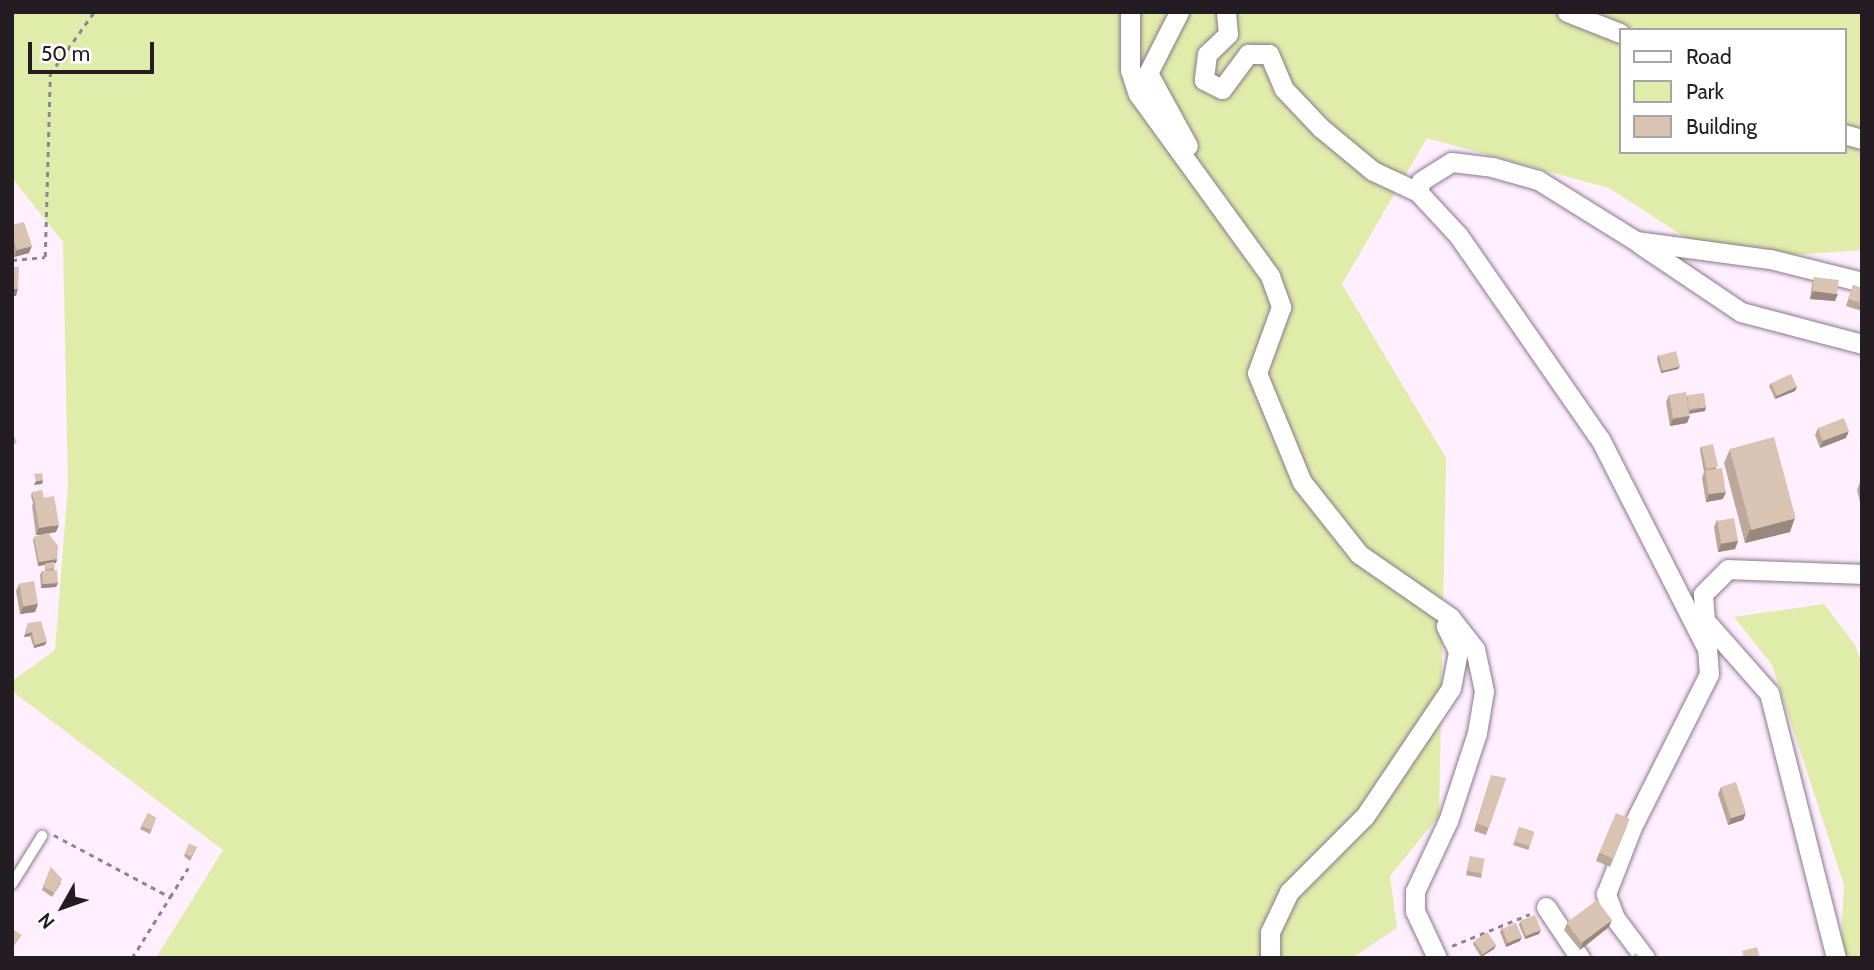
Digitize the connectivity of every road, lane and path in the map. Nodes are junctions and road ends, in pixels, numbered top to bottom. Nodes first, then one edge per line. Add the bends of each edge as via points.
1 (94, 12) edge
2 (1130, 12) edge
3 (1180, 12) edge
4 (1226, 12) edge
5 (1567, 12) edge
6 (1618, 32) edge
7 (1418, 192) junction
8 (1215, 195) junction
9 (1636, 241) junction
10 (12, 260) edge
11 (1862, 282) edge
12 (1862, 344) edge
13 (1862, 574) edge
14 (1431, 603) junction
15 (1709, 625) junction
16 (1705, 645) junction
17 (42, 836) joint
18 (188, 868) dead end
19 (12, 884) edge
20 (170, 897) junction
21 (1546, 907) joint
22 (1434, 953) edge
23 (132, 958) edge
24 (1270, 958) edge
25 (1580, 958) edge
26 (1645, 958) edge
27 (1836, 958) edge

1 - 10 path via 50,74 45,257
2 - 8 street via 1130,70 1138,94
3 - 8 street via 1148,72
4 - 7 street via 1228,34 1207,54 1204,80 1222,89 1248,54 1262,51 1274,59 1284,89 1321,128 1373,171
5 - 6 street
7 - 9 street via 1421,181 1452,162 1492,167 1538,180
7 - 16 street via 1498,287 1600,439
8 - 14 street via 1270,276 1281,307 1256,373 1302,482 1359,554
9 - 11 street via 1770,259
9 - 12 street via 1741,312
13 - 15 street via 1728,569 1703,593
14 - 22 street via 1475,649 1484,691 1448,821 1415,891 1415,911
14 - 24 street via 1458,651 1451,688 1365,816 1289,892 1270,932
15 - 16 street
15 - 27 street via 1769,694
16 - 26 street via 1709,674 1632,827 1606,894
17 - 19 lane
17 - 20 path via 51,834
18 - 20 path
20 - 23 path
21 - 22 path
21 - 25 street

